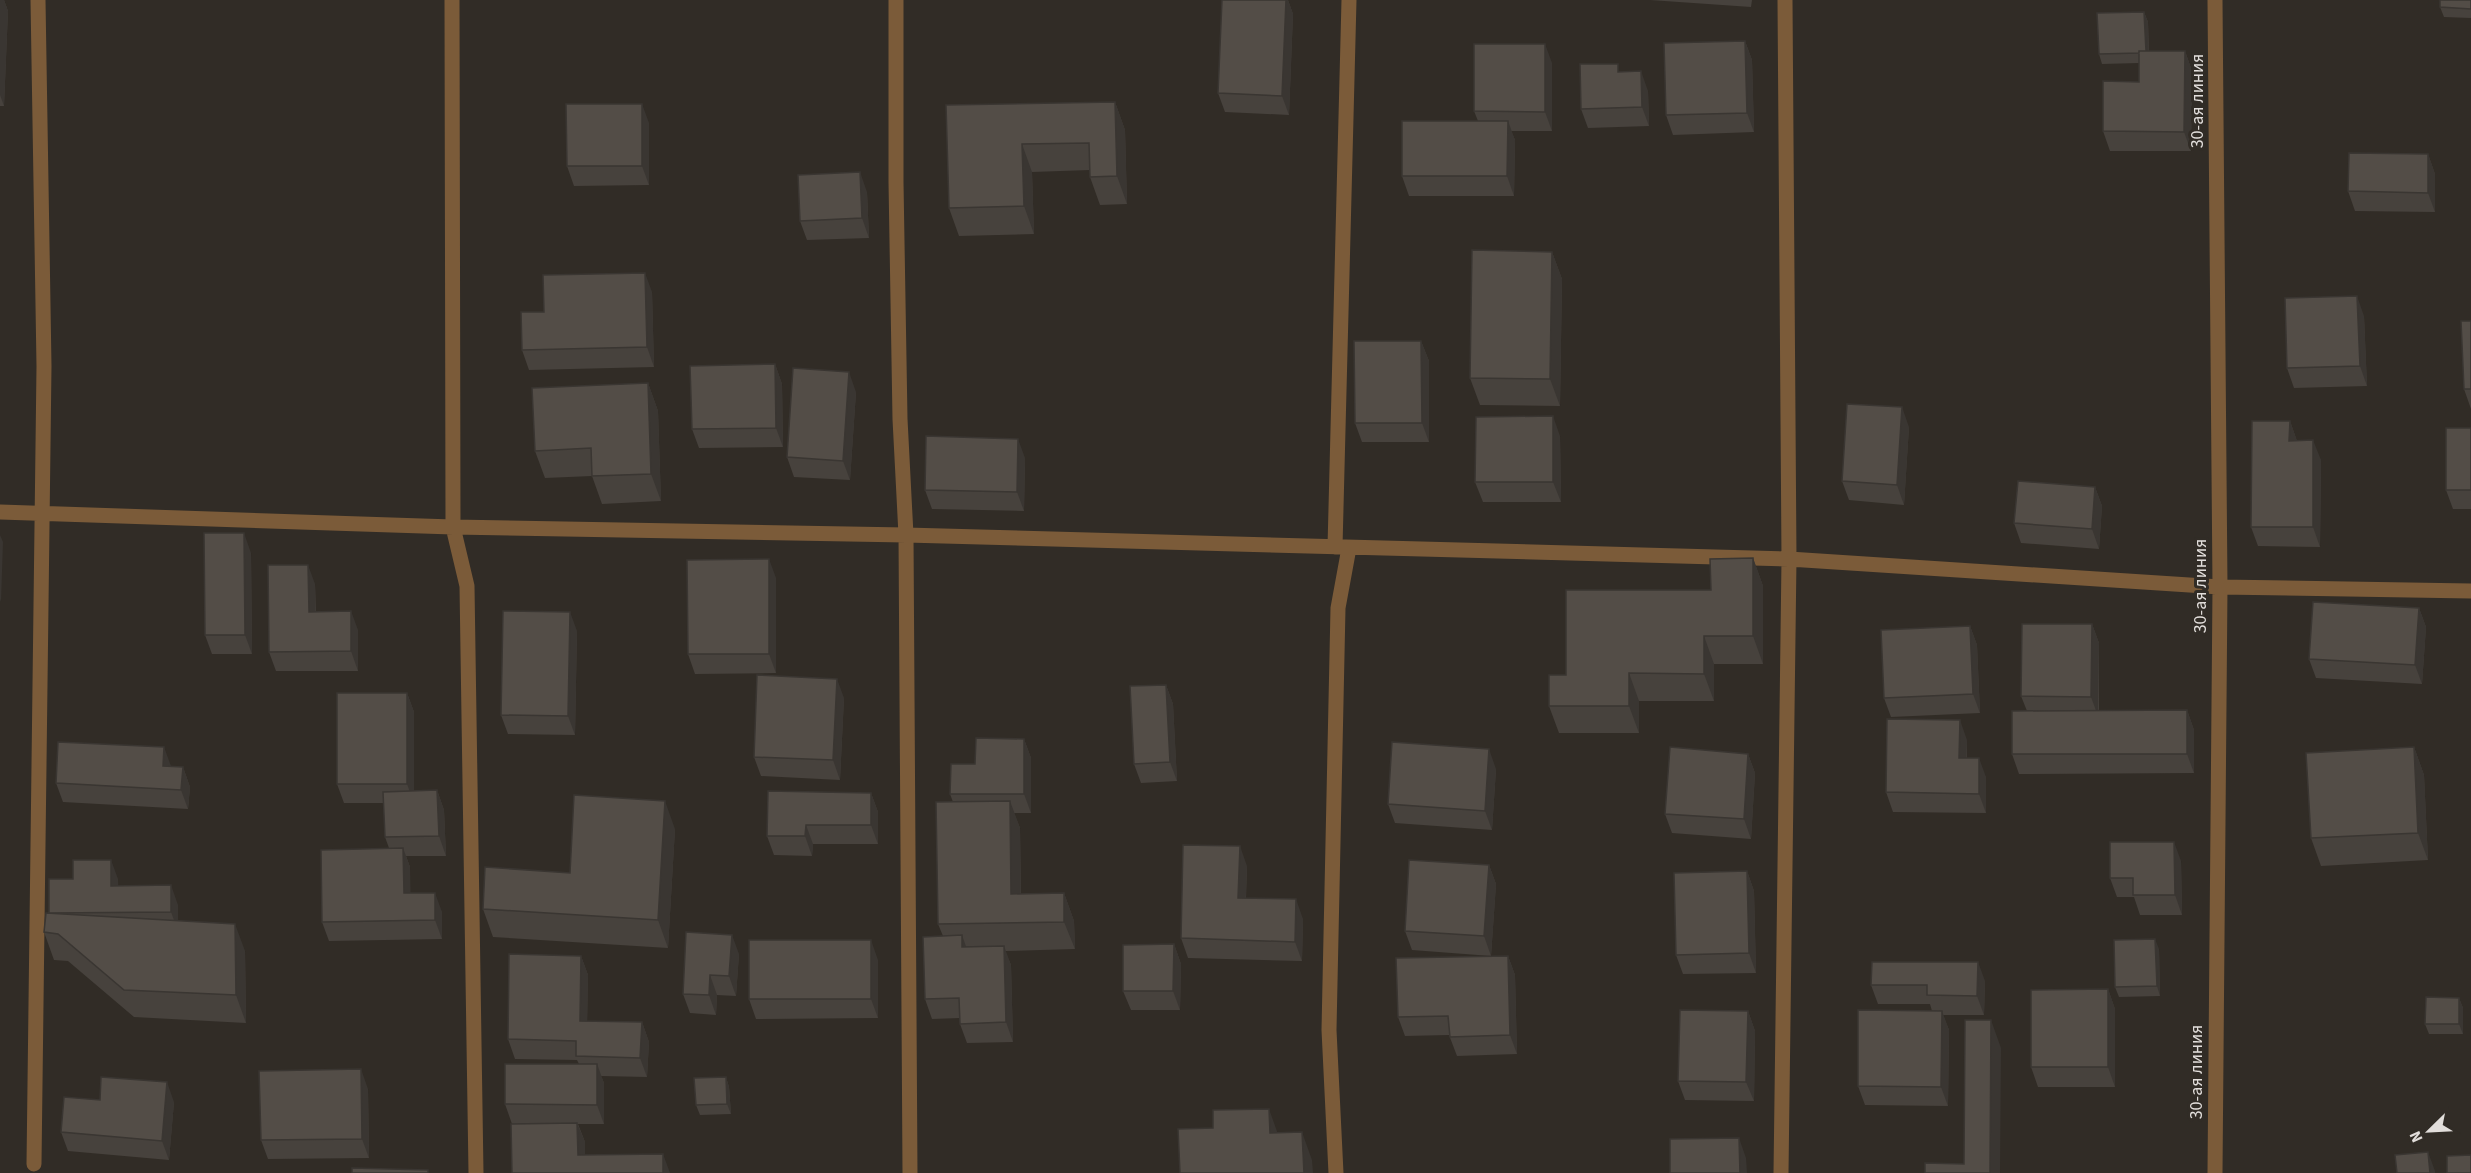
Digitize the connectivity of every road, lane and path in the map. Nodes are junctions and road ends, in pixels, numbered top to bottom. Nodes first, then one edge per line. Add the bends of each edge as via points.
1 (38, 0) edge
2 (452, 0) edge
3 (896, 0) edge
4 (1349, 0) edge
5 (1785, 0) edge
6 (2216, 0) edge
7 (0, 512) edge
8 (43, 512) junction
9 (453, 527) junction
10 (906, 535) junction
11 (1342, 548) junction
12 (1789, 559) junction
13 (2220, 587) junction
14 (2471, 591) edge
15 (34, 1164) dead end
16 (476, 1173) edge
17 (910, 1173) edge
18 (1336, 1173) edge
19 (1781, 1173) edge
20 (2215, 1173) edge

1 - 8 street
2 - 9 street
3 - 10 street via 896,182
4 - 11 street
5 - 12 street
6 - 13 street, 30-ая линия
7 - 8 street
8 - 9 street
8 - 15 street
9 - 10 street
9 - 16 street via 467,586
10 - 11 street
10 - 17 street
11 - 12 street
11 - 18 street via 1329,1006
12 - 13 street
12 - 19 street
13 - 14 street
13 - 20 street, 30-ая линия

